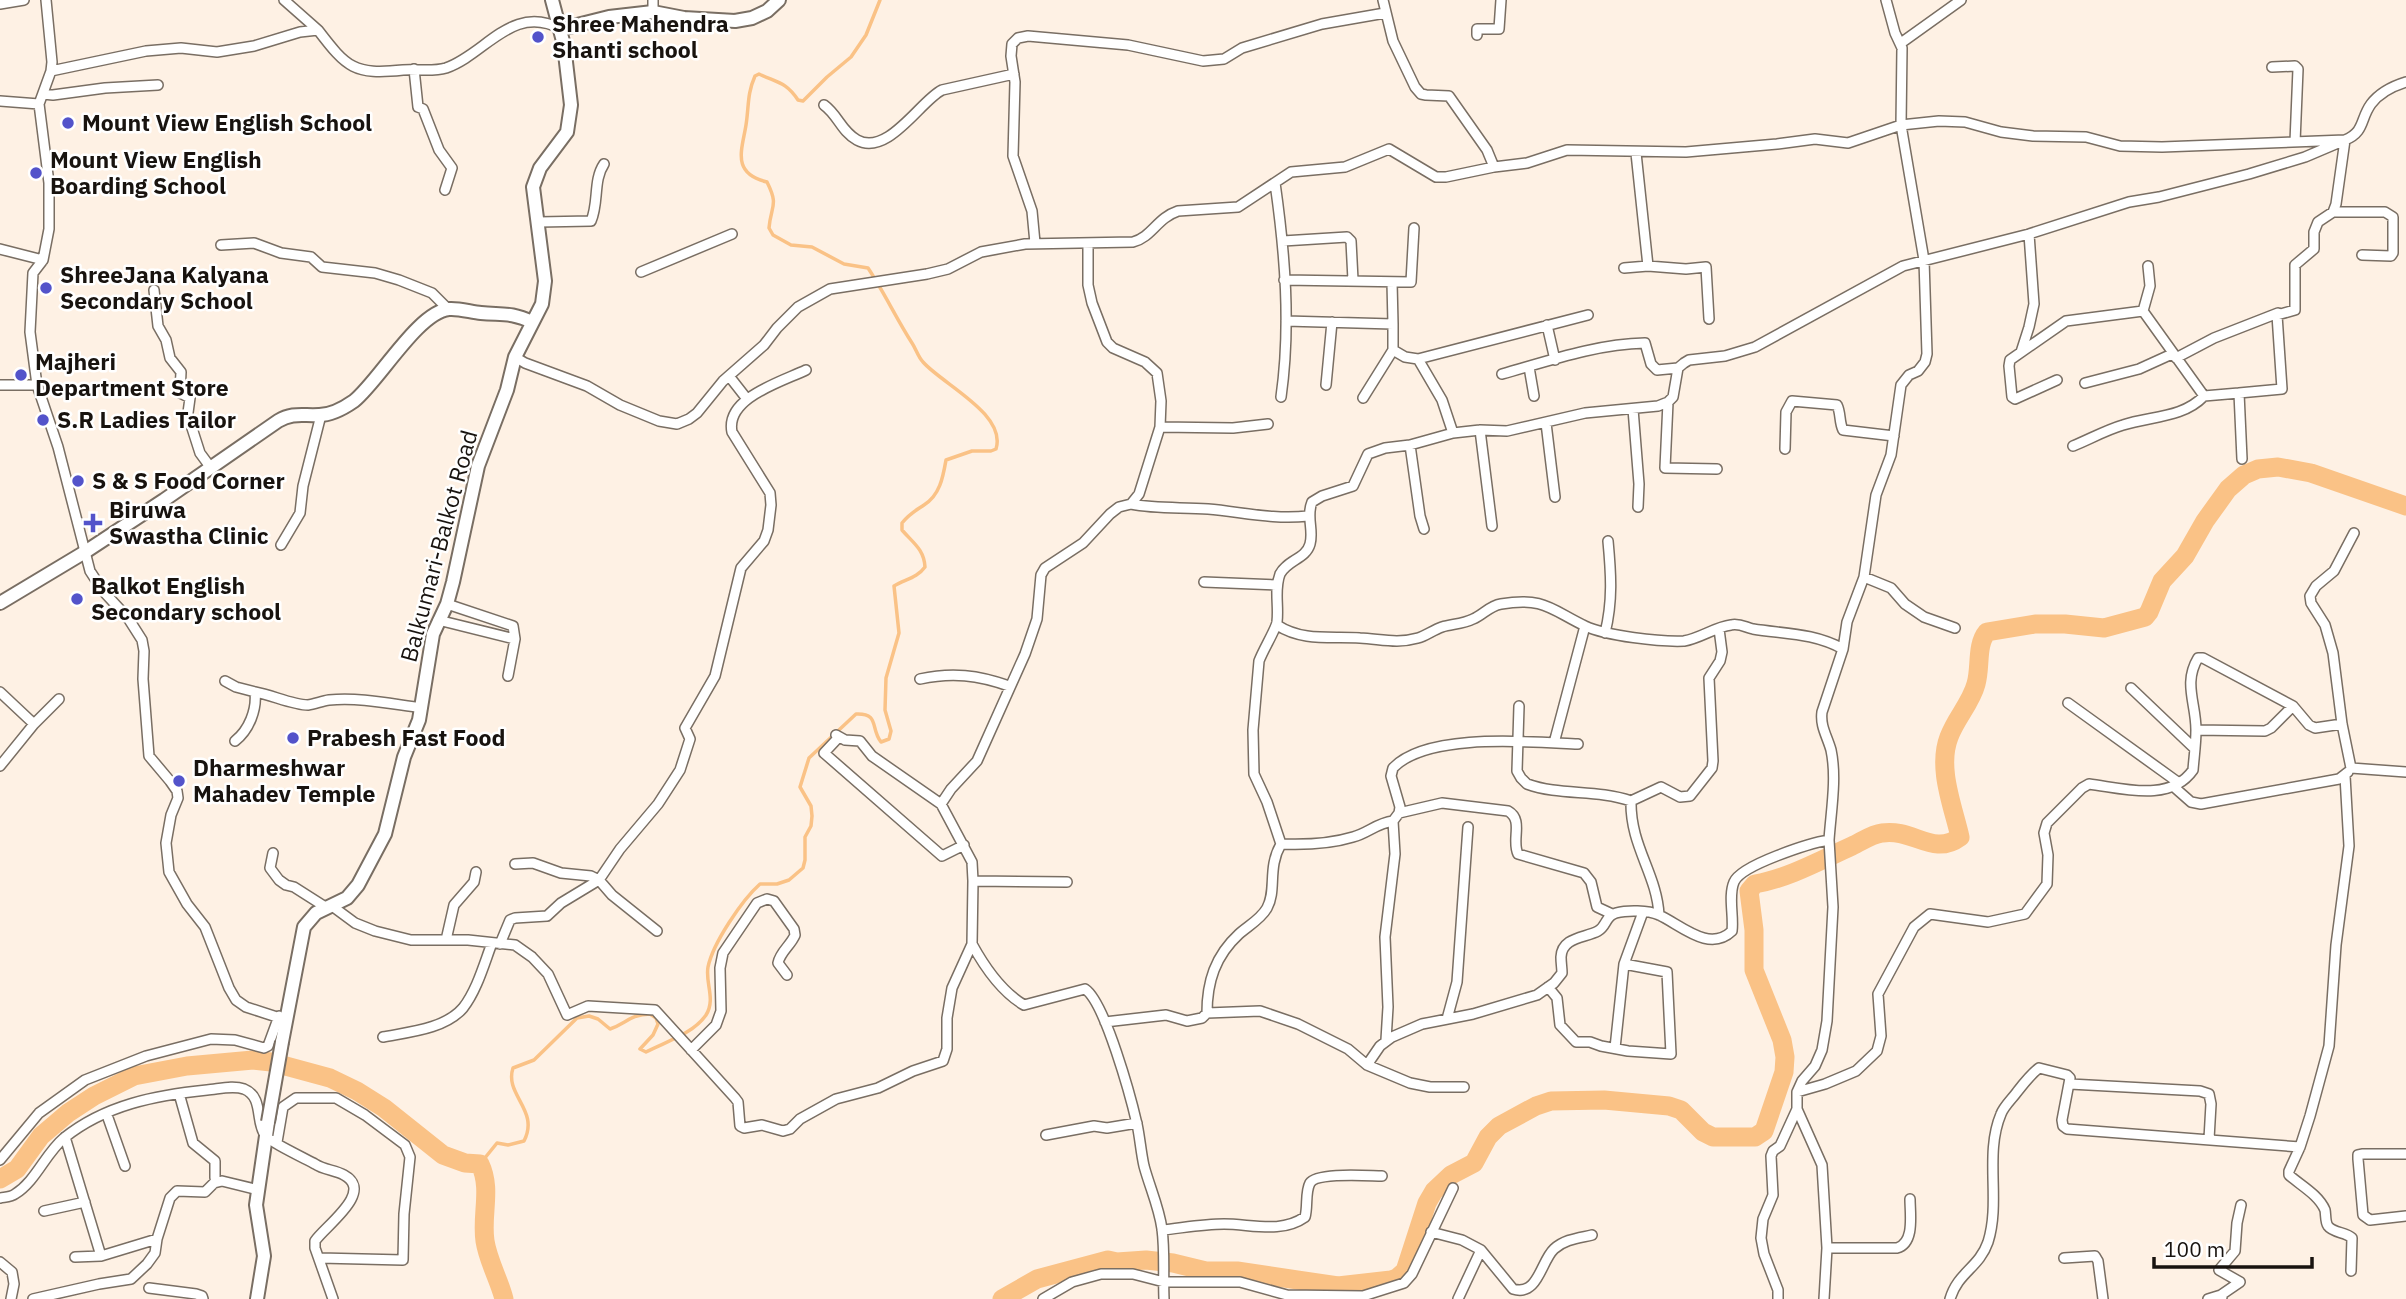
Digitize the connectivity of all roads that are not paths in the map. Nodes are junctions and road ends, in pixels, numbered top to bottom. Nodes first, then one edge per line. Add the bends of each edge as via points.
1 (24, 0) edge
2 (46, 0) edge
3 (284, 0) edge
4 (552, 0) edge
5 (779, 0) edge
6 (1383, 0) edge
7 (1501, 0) edge
8 (1886, 0) edge
9 (1961, 0) edge
10 (0, 4) edge
11 (653, 6) edge
12 (1385, 13) junction
13 (561, 29) junction
14 (318, 30) junction
15 (1477, 35) dead end
16 (1901, 43) junction
17 (2272, 67) dead end
18 (414, 69) junction
19 (51, 71) junction
20 (1014, 74) junction
21 (2406, 82) edge
22 (158, 85) dead end
23 (41, 99) junction
24 (0, 101) edge
25 (824, 105) dead end
26 (1901, 125) junction
27 (2345, 140) junction
28 (2295, 142) junction
29 (1636, 153) junction
30 (604, 164) dead end
31 (1494, 167) junction
32 (1275, 183) junction
33 (444, 190) dead end
34 (2333, 212) junction
35 (539, 222) junction
36 (1414, 228) dead end
37 (732, 234) dead end
38 (2029, 234) junction
39 (1283, 241) junction
40 (1035, 243) junction
41 (1088, 244) junction
42 (221, 245) dead end
43 (0, 248) edge
44 (2362, 255) dead end
45 (43, 260) junction
46 (1924, 260) junction
47 (1648, 266) junction
48 (2148, 266) dead end
49 (1624, 268) dead end
50 (641, 272) dead end
51 (1284, 280) junction
52 (1353, 280) junction
53 (1392, 282) junction
54 (154, 290) dead end
55 (447, 309) junction
56 (2143, 311) junction
57 (2278, 313) junction
58 (1588, 315) dead end
59 (1709, 319) dead end
60 (1286, 321) junction
61 (532, 322) junction
62 (1332, 322) junction
63 (1393, 324) junction
64 (1547, 325) junction
65 (1394, 350) junction
66 (2021, 352) junction
67 (2174, 356) junction
68 (515, 357) junction
69 (1419, 359) junction
70 (1555, 359) junction
71 (1529, 366) junction
72 (1678, 368) junction
73 (806, 370) dead end
74 (1502, 374) dead end
75 (729, 376) junction
76 (2057, 380) dead end
77 (2085, 383) dead end
78 (0, 385) edge
79 (37, 385) junction
80 (1326, 385) dead end
81 (2239, 393) junction
82 (1534, 396) dead end
83 (2204, 396) junction
84 (1281, 397) dead end
85 (1363, 398) dead end
86 (747, 399) junction
87 (1668, 402) junction
88 (1633, 409) junction
89 (321, 415) junction
90 (1546, 423) junction
91 (1268, 424) dead end
92 (1160, 427) junction
93 (1480, 430) junction
94 (1453, 433) junction
95 (1894, 436) junction
96 (1410, 445) junction
97 (2073, 446) dead end
98 (1785, 449) dead end
99 (2242, 459) dead end
100 (211, 468) junction
101 (1717, 469) dead end
102 (1555, 497) dead end
103 (1131, 504) junction
104 (1638, 507) dead end
105 (1308, 516) junction
106 (1492, 526) dead end
107 (1424, 530) dead end
108 (2354, 533) dead end
109 (1608, 541) dead end
110 (281, 545) dead end
111 (85, 552) junction
112 (1864, 577) junction
113 (1204, 582) dead end
114 (1276, 585) junction
115 (0, 603) edge
116 (447, 604) junction
117 (438, 620) junction
118 (1277, 625) junction
119 (1585, 626) junction
120 (1955, 628) dead end
121 (1719, 629) junction
122 (1605, 633) junction
123 (515, 639) junction
124 (1843, 649) junction
125 (508, 676) dead end
126 (920, 679) dead end
127 (225, 681) dead end
128 (1009, 685) junction
129 (2131, 688) dead end
130 (0, 692) edge
131 (255, 692) junction
132 (59, 699) dead end
133 (2068, 704) dead end
134 (1519, 706) dead end
135 (2292, 706) junction
136 (422, 708) junction
137 (2342, 723) junction
138 (34, 724) junction
139 (2196, 730) junction
140 (235, 741) dead end
141 (1518, 741) junction
142 (1554, 743) junction
143 (1578, 744) dead end
144 (2194, 749) junction
145 (0, 766) edge
146 (2348, 772) junction
147 (2406, 772) edge
148 (2177, 785) junction
149 (1631, 801) junction
150 (941, 804) junction
151 (1396, 817) junction
152 (1468, 827) dead end
153 (1828, 841) junction
154 (1281, 844) junction
155 (964, 845) junction
156 (273, 853) dead end
157 (515, 864) dead end
158 (476, 872) dead end
159 (599, 880) junction
160 (973, 881) junction
161 (1067, 882) dead end
162 (330, 907) junction
163 (1643, 912) junction
164 (1612, 914) junction
165 (1659, 915) junction
166 (657, 931) dead end
167 (446, 940) junction
168 (496, 944) junction
169 (972, 944) junction
170 (1624, 964) junction
171 (788, 975) dead end
172 (1548, 987) junction
173 (1207, 1013) junction
174 (282, 1018) junction
175 (1447, 1019) junction
176 (1105, 1021) junction
177 (383, 1037) dead end
178 (1386, 1040) junction
179 (689, 1047) junction
180 (1615, 1048) junction
181 (1367, 1066) junction
182 (2070, 1084) junction
183 (1464, 1087) dead end
184 (1797, 1092) junction
185 (180, 1097) dead end
186 (257, 1101) junction
187 (283, 1107) junction
188 (1797, 1109) junction
189 (107, 1115) dead end
190 (1137, 1123) junction
191 (1046, 1135) dead end
192 (65, 1137) junction
193 (2209, 1139) junction
194 (272, 1140) junction
195 (2300, 1147) junction
196 (2406, 1154) edge
197 (0, 1160) edge
198 (125, 1166) dead end
199 (1382, 1176) dead end
200 (215, 1178) dead end
201 (1453, 1188) dead end
202 (259, 1190) junction
203 (0, 1198) edge
204 (1910, 1199) dead end
205 (85, 1202) junction
206 (2241, 1205) dead end
207 (44, 1211) dead end
208 (2406, 1216) edge
209 (1431, 1232) junction
210 (1162, 1235) junction
211 (1592, 1235) dead end
212 (157, 1239) junction
213 (1827, 1248) junction
214 (1481, 1251) junction
215 (101, 1256) junction
216 (75, 1257) dead end
217 (320, 1258) junction
218 (2064, 1258) dead end
219 (0, 1262) edge
220 (2351, 1271) dead end
221 (1163, 1278) junction
222 (149, 1287) dead end
223 (2222, 1297) edge
224 (11, 1299) edge
225 (33, 1299) edge
226 (203, 1299) edge
227 (257, 1299) edge
228 (333, 1299) edge
229 (1043, 1299) edge
230 (1164, 1299) edge
231 (1458, 1299) edge
232 (1778, 1299) edge
233 (1824, 1299) edge
234 (1950, 1299) edge
235 (2103, 1299) edge
236 (2208, 1299) edge

1 - 10 street
2 - 19 street
3 - 14 street
4 - 13 main road, Balkumari-Balkot Road
5 - 11 main road via 752,18 735,21 684,18
6 - 12 street
7 - 15 street via 1499,29 1478,29
8 - 16 street
9 - 16 street
11 - 13 main road
12 - 20 street via 1336,20 1214,61 1128,45 1028,36 1012,44
12 - 31 street via 1393,41 1418,91 1449,96
13 - 18 street via 548,22 519,24 448,67
13 - 35 main road, Balkumari-Balkot Road via 571,106 561,142 535,179
14 - 18 street via 335,53 359,70
14 - 19 street via 254,46 146,51
16 - 26 street
17 - 28 street via 2298,69
18 - 33 street via 418,107 423,108 439,150 452,168
19 - 23 street
20 - 25 street via 942,90 896,132 868,142 842,130
20 - 40 street via 1013,156 1032,211
21 - 27 street via 2379,95 2356,135
22 - 23 street
23 - 24 street
23 - 45 street via 49,183 49,229
26 - 28 street via 1965,122 2001,132 2086,137 2120,146
26 - 29 street via 1848,143 1815,139
26 - 46 street
27 - 28 street
27 - 34 street
27 - 38 street via 2305,157 2129,202
29 - 31 street via 1575,149
29 - 47 street
30 - 35 street via 591,221
31 - 32 street via 1436,177 1389,149 1345,167 1291,172
32 - 39 street
32 - 41 street via 1238,207 1169,214 1141,240
34 - 44 street via 2385,212 2393,217 2391,256
34 - 57 street via 2318,222 2314,249 2295,265 2295,310
35 - 61 main road, Balkumari-Balkot Road via 544,296
36 - 53 street via 1413,278 1411,282
37 - 50 street
38 - 46 street
38 - 66 street via 2034,304
39 - 51 street
39 - 52 street via 1347,237 1351,240
40 - 41 street
40 - 75 street via 981,252 937,272 830,289 797,307
41 - 92 street via 1088,285 1107,341 1157,373
42 - 55 street via 254,243 311,257 322,267 400,280 432,293
43 - 45 street
45 - 79 street via 33,273 30,332
46 - 72 street via 1903,265 1755,346 1726,356 1689,360
46 - 95 street via 1927,354 1922,367 1901,385
47 - 49 street
47 - 59 street via 1706,267
48 - 56 street via 2150,286
51 - 52 street
51 - 60 street
52 - 53 street
53 - 63 street
54 - 100 street via 158,326 170,358 181,372 180,393 190,398 187,420
55 - 61 main road via 506,313
55 - 89 main road via 414,332 353,401
56 - 66 street via 2066,321
56 - 67 street
57 - 67 street
57 - 81 street via 2282,389
58 - 64 street
60 - 62 street
60 - 84 street
61 - 68 main road, Balkumari-Balkot Road
62 - 63 street
62 - 80 street
63 - 65 street
64 - 69 street
64 - 70 street
65 - 69 street
65 - 85 street
66 - 76 street via 2010,360 2012,397 2020,398
67 - 77 street
67 - 83 street
68 - 75 street via 667,424 689,419
68 - 116 main road, Balkumari-Balkot Road via 478,466
69 - 94 street via 1442,400
70 - 71 street
70 - 72 street via 1645,343 1653,368
71 - 74 street
71 - 82 street
72 - 87 street
73 - 86 street
75 - 86 street
78 - 79 street
79 - 111 street
81 - 83 street
81 - 99 street
83 - 97 street via 2181,412 2119,426
86 - 159 street via 730,423 770,493 768,530 741,568 715,676 685,728 690,740 680,770
87 - 88 street
87 - 101 street via 1665,468
88 - 90 street via 1585,413
88 - 104 street
89 - 100 main road via 290,414
89 - 110 street via 300,513
90 - 93 street via 1507,431
90 - 102 street
91 - 92 street
92 - 103 street via 1139,494
93 - 94 street
93 - 106 street
94 - 96 street
95 - 98 street via 1843,430 1837,405 1792,401 1786,412
95 - 112 street via 1875,503
96 - 105 street via 1367,454 1353,486 1314,500
96 - 107 street
100 - 111 main road
103 - 105 street
103 - 128 street via 1119,507 1083,543 1045,568 1033,634
105 - 114 street via 1310,545 1305,554 1287,564
108 - 137 street via 2333,571 2310,596 2333,653
109 - 122 street via 1612,586
111 - 115 main road
111 - 174 street via 97,583 142,640 149,756 178,798 166,842 169,872 205,927 236,1000 259,1013
112 - 120 street via 1891,588 1924,617
112 - 124 street via 1847,622
113 - 114 street
114 - 118 street
116 - 117 main road, Balkumari-Balkot Road
116 - 123 street via 508,623
117 - 123 street
117 - 136 main road, Balkumari-Balkot Road
118 - 119 street via 1302,635 1395,642 1466,622 1500,604 1535,602
118 - 154 street via 1259,661 1253,759 1256,781
119 - 122 street
119 - 142 street
121 - 122 street via 1685,641
121 - 124 street via 1737,624 1811,635
121 - 149 street via 1722,652 1709,678 1712,768 1690,796 1680,797 1661,787
123 - 125 street
124 - 153 street via 1821,721 1832,766
126 - 128 street via 975,675
127 - 131 street
128 - 150 street via 977,761
129 - 144 street
130 - 138 street
131 - 136 street via 310,705 346,700
131 - 140 street via 246,732
132 - 138 street
133 - 148 street
134 - 141 street
135 - 137 street via 2315,728
135 - 139 street via 2265,730
135 - 139 street via 2198,658 2190,679
136 - 162 main road, Balkumari-Balkot Road via 385,834 358,886
137 - 146 street
138 - 145 street
139 - 144 street
141 - 142 street
141 - 149 street via 1517,771 1527,784 1611,794
141 - 151 street via 1453,744 1406,758 1393,768 1391,776 1400,807
142 - 143 street
144 - 148 street via 2193,770
146 - 147 street
146 - 148 street via 2201,804 2191,802
146 - 195 street via 2349,846 2329,1046
148 - 184 street via 2152,791 2089,784 2082,788 2047,823 2047,884 2025,914 1988,922 1930,914 1914,927 1878,994 1881,1036 1877,1051 1856,1071
149 - 165 street via 1634,834
150 - 155 street
150 - 155 street via 872,756 860,741 837,736 824,752 942,856
151 - 154 street via 1354,837
151 - 164 street via 1442,803 1508,811 1517,820 1518,854 1584,873 1597,907
151 - 178 street via 1384,937
152 - 175 street via 1457,982
153 - 165 street via 1803,845 1736,877 1732,931 1726,937 1704,939
153 - 184 street via 1833,907 1827,1021 1822,1050
154 - 173 street via 1275,854 1267,908 1237,935 1212,971
155 - 160 street via 972,862
156 - 162 street via 270,868 279,880
157 - 159 street via 533,863
158 - 167 street via 454,905
159 - 166 street
159 - 168 street via 547,916 510,920
160 - 161 street
160 - 169 street
162 - 167 street via 375,931 411,940
162 - 174 main road, Balkumari-Balkot Road via 316,913 304,927
163 - 164 street
163 - 165 street
163 - 170 street
164 - 172 street via 1595,933 1570,941 1561,954 1562,973
167 - 168 street
168 - 177 street via 457,1013 438,1024
168 - 179 street via 515,945 532,957 548,974 567,1015 588,1006 650,1009
169 - 176 street via 1007,992 1021,1003 1085,989
169 - 179 street via 952,988 943,1061 878,1088 836,1099 800,1118 790,1129 740,1126 736,1098
170 - 180 street
170 - 180 street via 1667,972 1672,1052
171 - 179 street via 778,963 796,935 779,906 767,899 757,903 723,953 721,1011 716,1025
172 - 175 street via 1520,1001
172 - 180 street via 1557,998 1560,1025 1576,1042
173 - 176 street via 1187,1021 1166,1015
173 - 181 street via 1260,1011 1348,1049
174 - 194 main road, Balkumari-Balkot Road, bridge via 268,1122
174 - 197 street via 264,1048 211,1039 146,1056 85,1080 38,1112
175 - 178 street
176 - 190 street
178 - 181 street
181 - 183 street via 1410,1083
182 - 193 street via 2210,1094
182 - 193 street via 2062,1120 2067,1129
182 - 234 street via 2067,1075 2039,1068 2001,1113 1994,1144 1991,1231 1985,1250 1954,1285
184 - 188 street
185 - 200 street via 193,1143 215,1161
186 - 187 street
186 - 192 street via 247,1090 234,1087 168,1094 125,1104
186 - 194 street via 262,1132
187 - 194 street
187 - 217 street via 296,1098 336,1098 404,1145 410,1157 403,1260
188 - 213 street via 1822,1165
188 - 232 street via 1771,1156 1773,1195 1761,1228
189 - 198 street
190 - 191 street
190 - 210 street
192 - 203 street via 28,1182 14,1195
192 - 205 street
193 - 195 street
194 - 202 main road
194 - 217 street via 353,1182 350,1203 315,1241
195 - 220 street via 2289,1175 2318,1199 2328,1226 2352,1238
196 - 208 street via 2358,1155 2363,1215 2370,1220
199 - 210 street via 1316,1179 1310,1184 1305,1217 1295,1224 1222,1224
201 - 209 street
202 - 212 street via 222,1181 205,1192 177,1191 170,1198
202 - 227 main road via 264,1256
204 - 213 street via 1909,1235 1903,1247
205 - 207 street
205 - 215 street
206 - 223 street via 2235,1251 2219,1270 2241,1282
209 - 214 street via 1462,1240
209 - 221 street via 1404,1283 1363,1296 1287,1295 1240,1282
210 - 221 street
211 - 214 street via 1555,1248 1535,1282 1520,1291 1513,1289
212 - 215 street
212 - 225 street via 155,1253 131,1279
213 - 233 street
214 - 231 street
215 - 216 street
217 - 228 street
218 - 235 street via 2095,1256
219 - 224 street via 12,1272
221 - 229 street via 1101,1274 1072,1282
221 - 230 street
222 - 226 street
223 - 236 street

